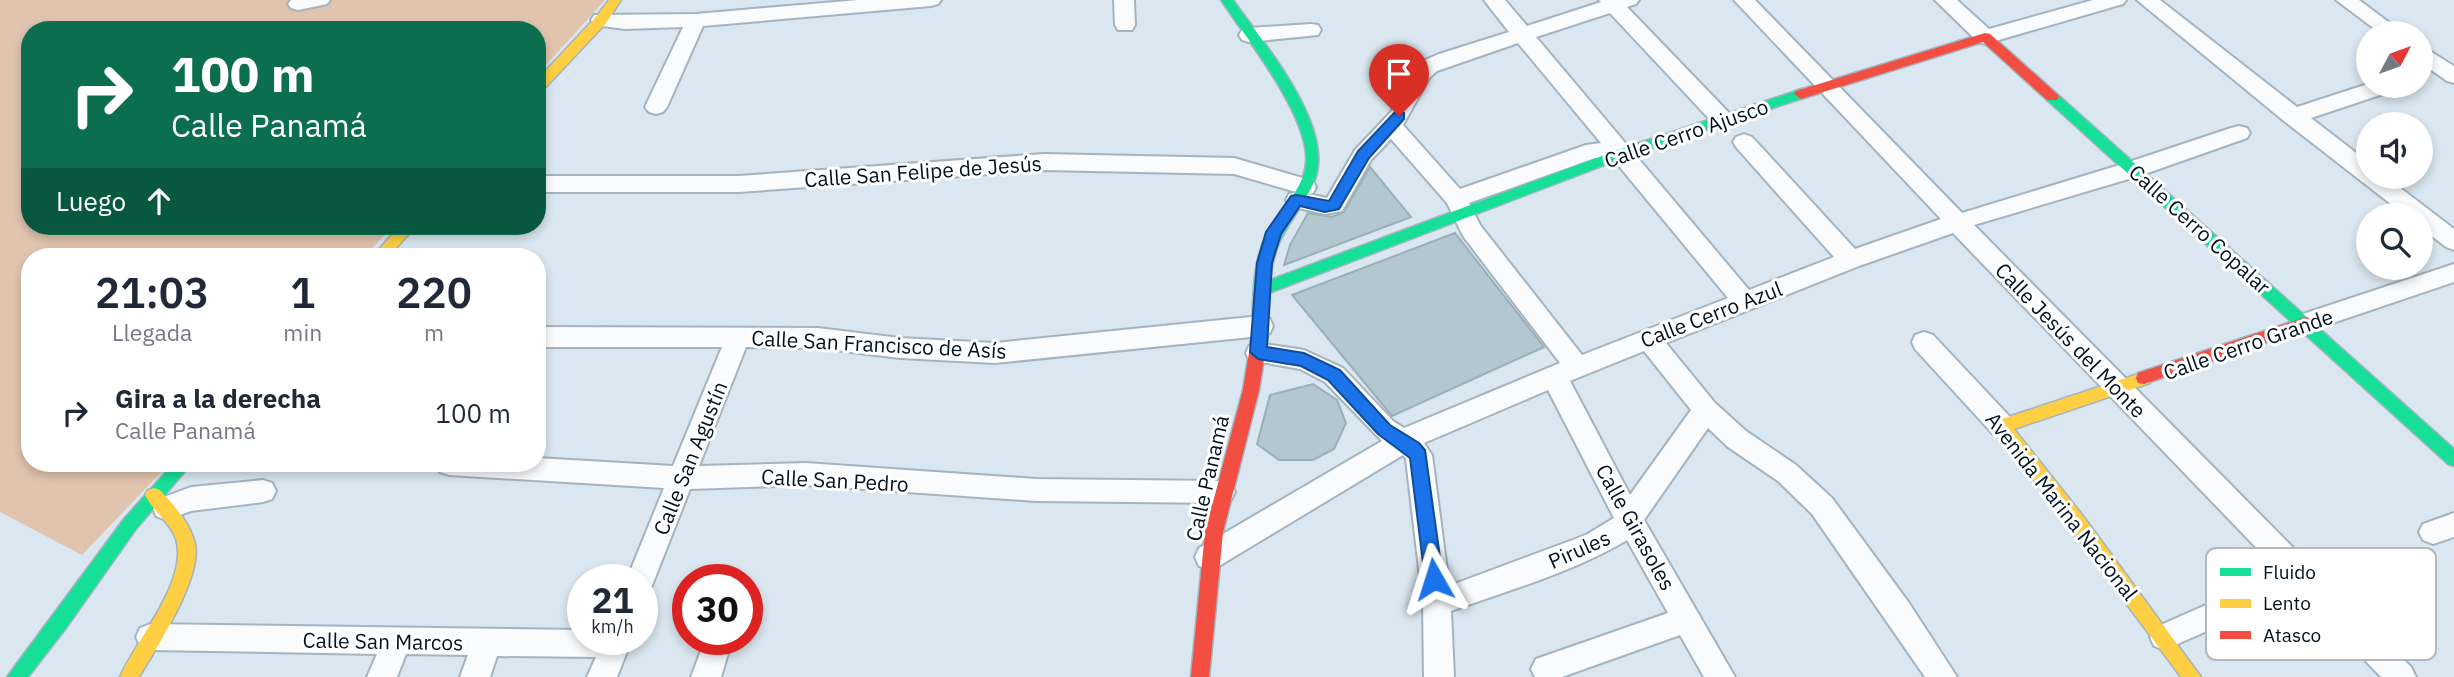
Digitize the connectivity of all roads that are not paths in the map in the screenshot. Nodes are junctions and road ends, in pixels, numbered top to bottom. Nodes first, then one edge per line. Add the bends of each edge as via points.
1 (320, 0) edge
2 (615, 0) edge
3 (932, 0) edge
4 (1124, 0) edge
5 (1227, 0) edge
6 (1494, 0) edge
7 (1744, 0) edge
8 (1945, 0) edge
9 (2116, 0) edge
10 (2147, 0) edge
11 (2346, 0) edge
12 (1617, 2) edge
13 (298, 4) dead end
14 (601, 20) junction
15 (696, 20) junction
16 (2376, 21) edge
17 (1125, 25) dead end
18 (1311, 30) dead end
19 (1522, 34) junction
20 (1249, 35) junction
21 (1985, 37) junction
22 (2433, 59) edge
23 (2450, 69) edge
24 (546, 79) edge
25 (1827, 86) junction
26 (2356, 95) edge
27 (656, 107) dead end
28 (2292, 116) junction
29 (1722, 119) junction
30 (1392, 126) junction
31 (2239, 133) dead end
32 (1744, 142) dead end
33 (1623, 153) junction
34 (2356, 164) edge
35 (2134, 169) junction
36 (546, 184) edge
37 (2388, 189) edge
38 (1301, 194) junction
39 (1460, 206) junction
40 (1958, 222) junction
41 (400, 235) edge
42 (2454, 241) edge
43 (388, 248) edge
44 (1851, 260) junction
45 (2451, 277) edge
46 (1264, 289) junction
47 (1744, 301) junction
48 (2306, 323) junction
49 (546, 337) edge
50 (738, 337) junction
51 (1647, 338) junction
52 (1260, 339) junction
53 (1924, 342) dead end
54 (1564, 372) junction
55 (2118, 389) junction
56 (1706, 410) junction
57 (2001, 426) junction
58 (1402, 442) junction
59 (2454, 459) edge
60 (546, 470) edge
61 (178, 472) edge
62 (681, 478) junction
63 (263, 491) dead end
64 (1222, 492) junction
65 (160, 501) junction
66 (1630, 521) junction
67 (2275, 548) edge
68 (1209, 557) junction
69 (647, 564) edge
70 (1437, 603) junction
71 (2206, 618) edge
72 (1688, 619) junction
73 (150, 637) junction
74 (2164, 637) junction
75 (397, 642) junction
76 (567, 642) edge
77 (487, 643) junction
78 (612, 655) edge
79 (2385, 660) edge
80 (1546, 669) dead end
81 (16, 677) edge
82 (129, 677) edge
83 (382, 677) edge
84 (475, 677) edge
85 (603, 677) edge
86 (1200, 677) edge
87 (1439, 677) edge
88 (1720, 677) edge
89 (1942, 677) edge
90 (2192, 677) edge
91 (2402, 677) edge

1 - 13 street
2 - 14 street
3 - 15 street
4 - 17 street
5 - 20 street
6 - 19 street
7 - 25 street, Calle Jesús del Monte
8 - 21 street, Calle Cerro Copalar
9 - 21 street, Calle Cerro Ajusco
10 - 28 street
11 - 16 street
12 - 19 street
12 - 29 street
14 - 15 street
14 - 24 street
15 - 27 street
18 - 20 street
19 - 30 street via 1430,66
19 - 33 street
20 - 38 street via 1313,147 1313,164
21 - 25 street, Calle Cerro Ajusco
21 - 35 street, Calle Cerro Copalar
22 - 23 street
25 - 29 street, Calle Cerro Ajusco
25 - 40 street, Calle Jesús del Monte
26 - 28 street
28 - 34 street
29 - 33 street, Calle Cerro Ajusco
30 - 38 street, Calle San Felipe de Jesús via 1363,155 1334,205 1325,206
30 - 39 street, Calle Girasoles
31 - 35 street, Calle Cerro Azul
32 - 44 street
33 - 39 street via 1594,150
33 - 47 street
35 - 40 street, Calle Cerro Azul
35 - 48 street, Calle Cerro Copalar
36 - 38 street, Calle San Felipe de Jesús via 739,184 1044,162 1234,166 1271,176
37 - 42 street
38 - 46 street, Calle Panamá via 1268,243
39 - 46 street
39 - 54 street, Calle Girasoles
40 - 44 street, Calle Cerro Azul
40 - 55 street, Calle Jesús del Monte
41 - 43 street
44 - 47 street, Calle Cerro Azul
45 - 48 street, Calle Cerro Grande
46 - 52 street, Calle Panamá
47 - 51 street, Calle Cerro Azul
48 - 55 street, Calle Cerro Grande
48 - 59 street, Calle Cerro Copalar
49 - 50 street, Calle San Francisco de Asís
50 - 52 street, Calle San Francisco de Asís via 818,338 995,353
50 - 62 street, Calle San Agustín
51 - 54 street, Calle Cerro Azul
51 - 56 street
52 - 58 street, Calle San Francisco de Asís via 1334,375
52 - 64 street, Calle Panamá
53 - 57 street, Avenida Marina Nacional
54 - 58 street, Calle Cerro Azul
54 - 66 street, Calle Girasoles via 1569,402
55 - 57 street, Calle Cerro Grande
55 - 67 street, Calle Jesús del Monte
56 - 66 street, Pirules
56 - 89 street via 1737,439 1787,472 1822,506
57 - 74 street, Avenida Marina Nacional
58 - 68 street, Calle Cerro Azul
58 - 70 street, Calle San Francisco de Asís via 1413,448 1421,462
60 - 62 street, Calle San Pedro
61 - 65 street
62 - 64 street, Calle San Pedro via 806,474 1036,490
62 - 69 street, Calle San Agustín
63 - 65 street
64 - 68 street, Calle Panamá
65 - 73 street via 180,529 186,562
65 - 81 street
66 - 70 street, Pirules via 1596,544
66 - 72 street, Calle Girasoles
68 - 86 street, Calle Panamá
70 - 87 street, Calle San Francisco de Asís
71 - 74 street
72 - 80 street
72 - 88 street, Calle Girasoles
73 - 75 street, Calle San Marcos
73 - 82 street
74 - 90 street, Avenida Marina Nacional
75 - 77 street, Calle San Marcos
75 - 83 street
76 - 77 street, Calle San Marcos
77 - 84 street
78 - 85 street
79 - 91 street, Calle Jesús del Monte

